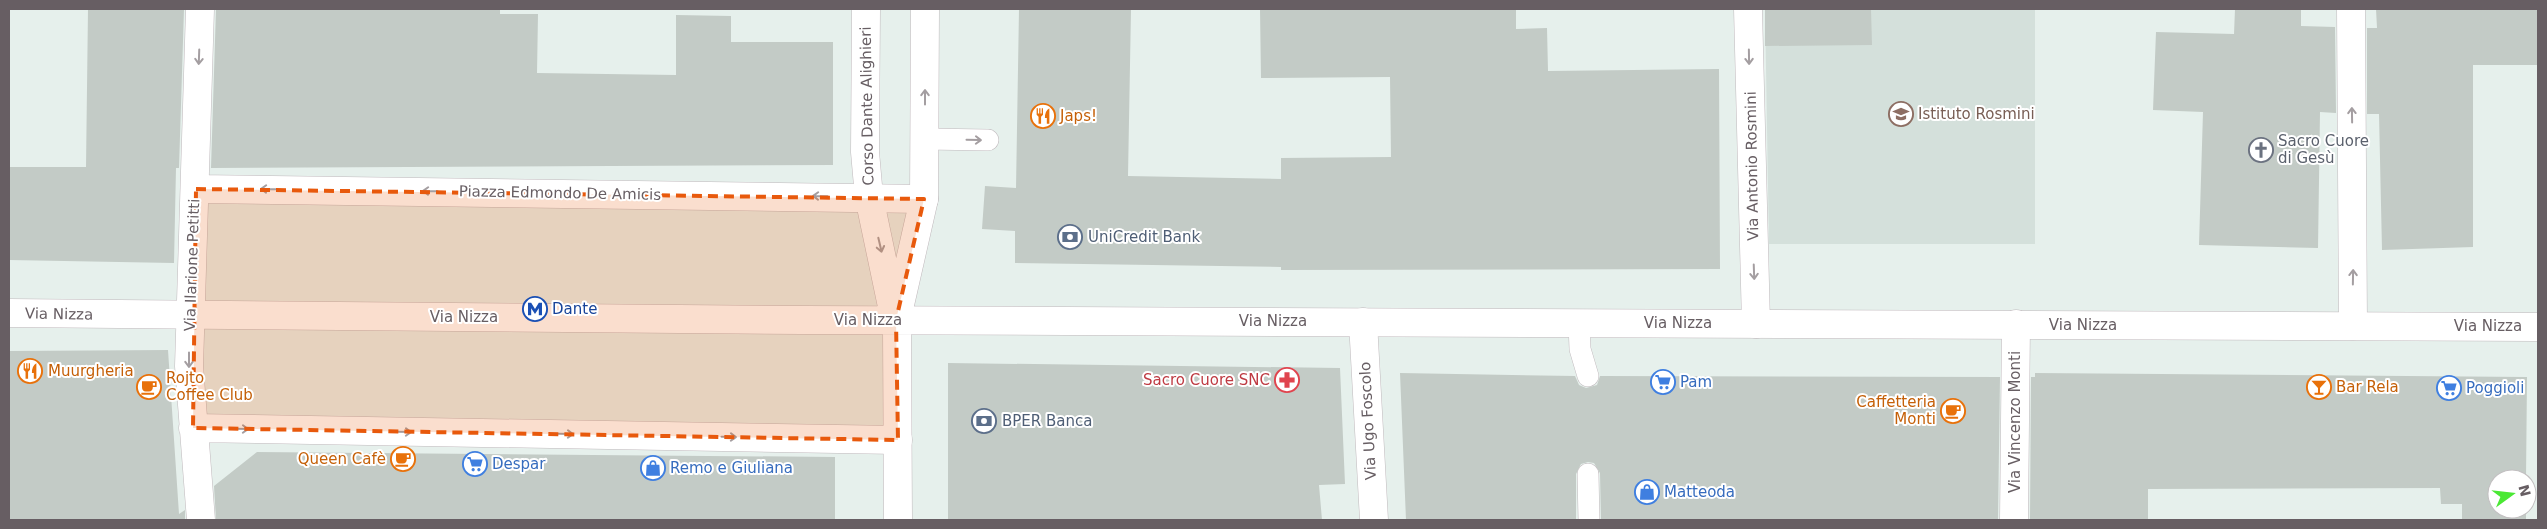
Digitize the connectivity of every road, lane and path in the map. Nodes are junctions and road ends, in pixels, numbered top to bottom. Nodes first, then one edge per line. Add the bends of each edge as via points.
1 (200, 9) edge
2 (866, 9) edge
3 (925, 9) edge
4 (1748, 9) edge
5 (2350, 9) edge
6 (925, 139) junction
7 (988, 140) dead end
8 (196, 189) junction
9 (869, 197) junction
10 (924, 199) junction
11 (9, 313) edge
12 (191, 315) junction
13 (896, 320) junction
14 (1363, 322) junction
15 (1579, 323) junction
16 (1756, 324) junction
17 (2016, 324) junction
18 (2353, 326) junction
19 (2538, 327) edge
20 (1588, 376) dead end
21 (193, 428) junction
22 (898, 440) junction
23 (1588, 474) dead end
24 (201, 520) edge
25 (898, 520) edge
26 (1374, 520) edge
27 (1589, 520) edge
28 (2014, 520) edge

1 -> 8 street, Via Ilarione Petitti
2 - 9 street, Corso Dante Alighieri
6 -> 3 street, Corso Dante Alighieri
4 -> 16 street, Via Antonio Rosmini
18 -> 5 street
6 -> 7 lane
6 - 10 street, Corso Dante Alighieri
9 -> 8 street, Piazza Edmondo De Amicis
8 - 12 street, Via Ilarione Petitti
9 - 10 street, Piazza Edmondo De Amicis
9 -> 13 street, Corso Dante Alighieri
10 - 13 street, Corso Dante Alighieri
11 - 12 street, Via Nizza
12 - 13 street, Via Nizza
12 -> 21 street, Via Ilarione Petitti via 189,366
13 - 14 street, Via Nizza
13 - 22 street, Corso Dante Alighieri
14 - 15 street, Via Nizza
14 - 26 street, Via Ugo Foscolo
15 - 16 street, Via Nizza
15 - 20 lane via 1580,349
16 - 17 street, Via Nizza
17 - 18 street, Via Nizza
17 - 28 street, Via Vincenzo Monti
18 - 19 street, Via Nizza
21 -> 22 street
21 - 24 street, Via Ilarione Petitti
22 - 25 street, Corso Dante Alighieri
23 - 27 lane

